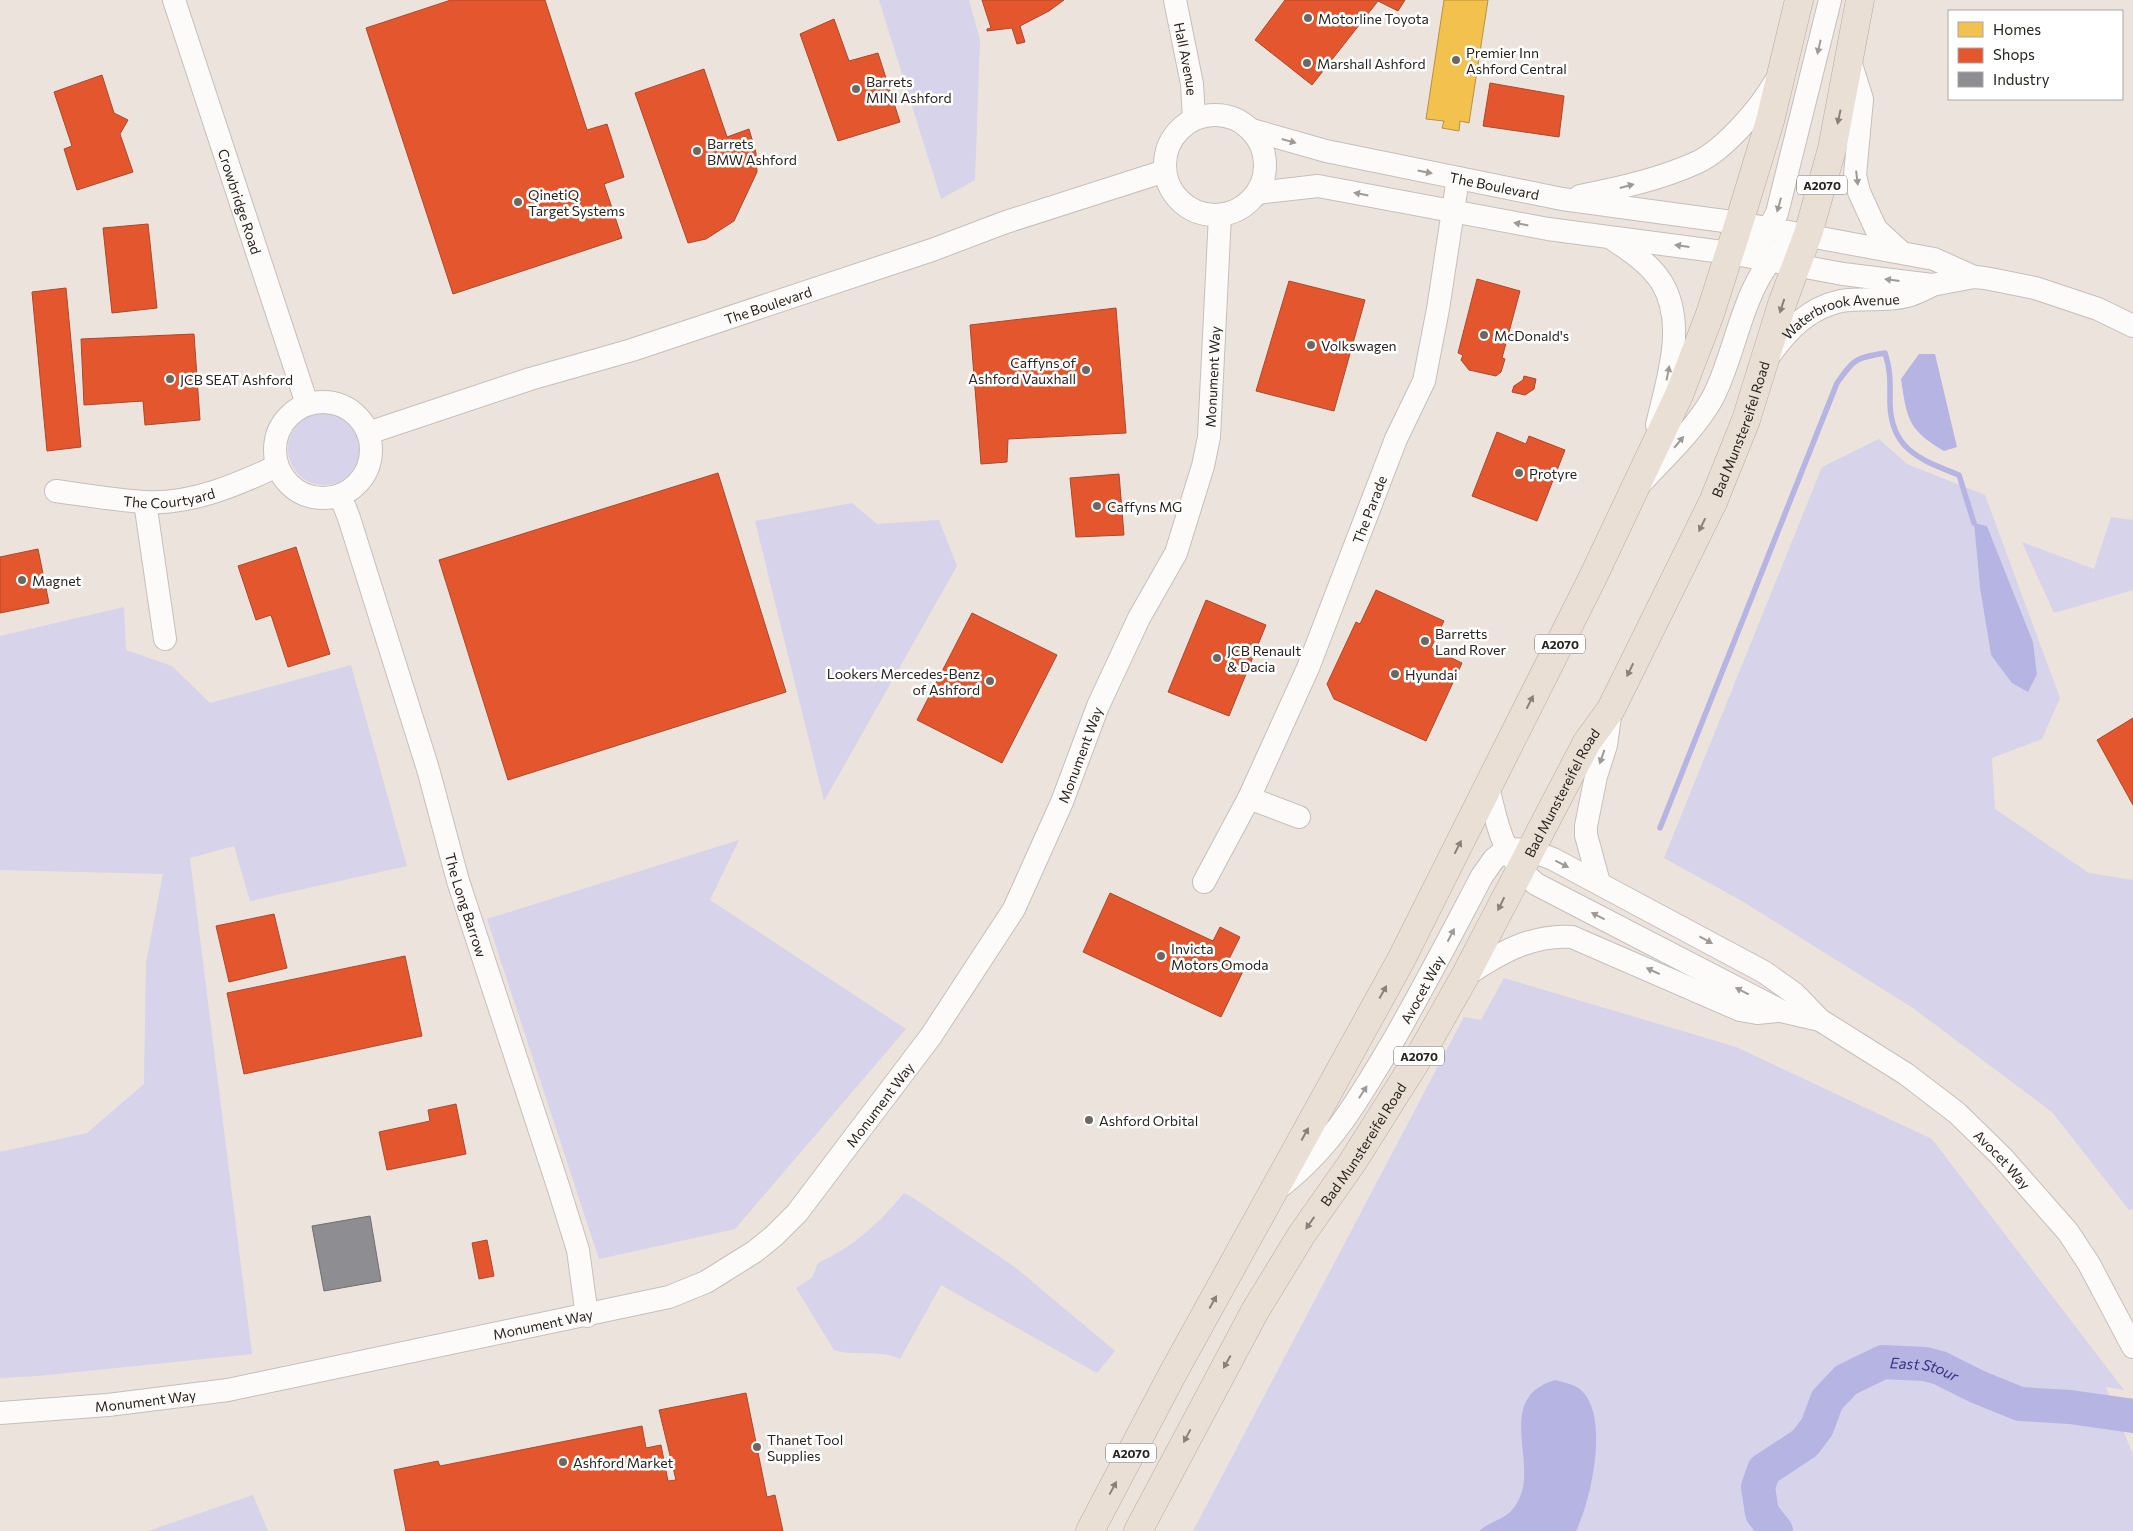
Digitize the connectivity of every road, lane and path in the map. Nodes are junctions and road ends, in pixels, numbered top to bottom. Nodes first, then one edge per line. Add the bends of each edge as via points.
1 (174, 0) edge
2 (1175, 0) edge
3 (1799, 0) edge
4 (1830, 0) edge
5 (1860, 0) edge
6 (1850, 61) junction
7 (1783, 68) junction
8 (1194, 119) junction
9 (1252, 130) junction
10 (1165, 171) junction
11 (1458, 178) junction
12 (1256, 193) junction
13 (1562, 200) junction
14 (1453, 211) junction
15 (1220, 215) junction
16 (1739, 223) junction
17 (1769, 228) junction
18 (1808, 234) junction
19 (1610, 238) junction
20 (1901, 252) junction
21 (1730, 253) junction
22 (1768, 261) junction
23 (1796, 267) junction
24 (1974, 277) junction
25 (1932, 285) junction
26 (2133, 326) edge
27 (1763, 365) junction
28 (307, 404) junction
29 (368, 434) junction
30 (1651, 455) junction
31 (277, 466) junction
32 (1634, 490) junction
33 (56, 491) dead end
34 (340, 495) junction
35 (145, 502) junction
36 (165, 639) dead end
37 (1611, 709) junction
38 (1488, 786) junction
39 (1249, 798) junction
40 (1299, 817) dead end
41 (1518, 856) junction
42 (1204, 882) dead end
43 (1599, 883) junction
44 (1465, 976) junction
45 (1781, 1011) junction
46 (1820, 1020) junction
47 (1273, 1193) junction
48 (587, 1316) junction
49 (2133, 1347) edge
50 (0, 1413) edge
51 (1090, 1531) edge
52 (1138, 1531) edge

1 - 28 street, Crowbridge Road
2 - 8 street, Hall Avenue via 1192,84
3 - 7 highway, A2070
4 -> 17 street via 1791,165
5 - 6 highway, Bad Munstereifel Road / A2070
6 -> 18 highway, Bad Munstereifel Road / A2070 via 1832,149
6 -> 20 street via 1862,99 1855,175 1859,192 1876,229
13 -> 7 street via 1643,181 1700,161 1764,102
7 - 16 highway, A2070
8 - 9 street via 1218,115 1236,119
8 - 10 street via 1173,138 1166,154
9 -> 11 street, The Boulevard via 1326,151
9 - 12 street via 1265,160 1264,178
10 - 15 street via 1171,189 1182,202 1202,213
10 - 29 street, The Boulevard via 650,344 530,379
11 - 13 street, The Boulevard
11 - 14 street, The Parade
14 -> 12 street via 1318,186
12 - 15 street via 1244,205
13 - 16 street, The Boulevard
19 -> 14 street
14 - 39 street, The Parade via 1424,381 1396,438 1308,668
15 - 48 street, Monument Way via 1209,437 1193,500 1176,553 1139,618 1098,706 1062,802 1014,909 931,1036 797,1213 774,1236 706,1282 669,1297
16 - 17 street, The Boulevard
16 - 21 highway, A2070
17 - 18 street, Waterbrook Avenue
17 - 21 street via 1760,243 1749,250
18 - 20 street, Waterbrook Avenue
18 - 22 street via 1789,242
18 - 23 highway, Bad Munstereifel Road / A2070
21 -> 19 street
30 -> 19 street via 1674,345 1672,305 1662,283 1640,258
20 - 24 street, Waterbrook Avenue via 1934,259
21 - 22 street, Waterbrook Avenue
21 - 30 highway, A2070 via 1682,386
22 - 23 street, Waterbrook Avenue
32 -> 22 street via 1680,441 1712,399 1750,298
25 -> 23 street, Waterbrook Avenue
23 -> 27 highway, Bad Munstereifel Road / A2070
24 - 25 street, Waterbrook Avenue
24 - 26 street, Waterbrook Avenue via 2035,288 2098,309
25 - 27 street, Waterbrook Avenue via 1907,297 1842,301 1806,315 1786,333
27 -> 37 highway, Bad Munstereifel Road / A2070 via 1728,468
28 - 29 street via 337,403 361,420
28 - 31 street via 296,409 279,428 275,440
29 - 34 street via 371,448 363,477
30 - 32 highway, A2070
31 - 34 street via 284,479 309,496
31 - 35 street, The Courtyard via 207,494 165,502
38 -> 32 highway, A2070
33 - 35 street, The Courtyard
34 - 48 street, The Long Barrow via 425,760 458,881 578,1250
35 - 36 street
37 - 41 highway, Bad Munstereifel Road / A2070 via 1587,742
37 -> 43 street via 1606,745 1586,826
38 - 41 street, Avocet Way via 1496,823
47 -> 38 highway, A2070 via 1401,960
39 - 40 street
39 - 42 street, The Parade
41 -> 43 street, Avocet Way via 1553,859
41 -> 44 highway, Bad Munstereifel Road / A2070
45 -> 41 street, Avocet Way via 1536,884
47 -> 41 street, Avocet Way via 1300,1173 1341,1125 1428,981 1494,859
43 -> 46 street, Avocet Way via 1764,972 1795,994
45 -> 44 street, Avocet Way via 1740,1010 1572,937 1557,936 1515,946
44 -> 52 highway, Bad Munstereifel Road / A2070 via 1422,1052 1255,1311
45 - 46 street, Avocet Way
46 - 49 street, Avocet Way via 1906,1074 1957,1114 2002,1157 2068,1232 2089,1264
51 -> 47 highway, A2070
48 - 50 street, Monument Way via 228,1390 116,1404

